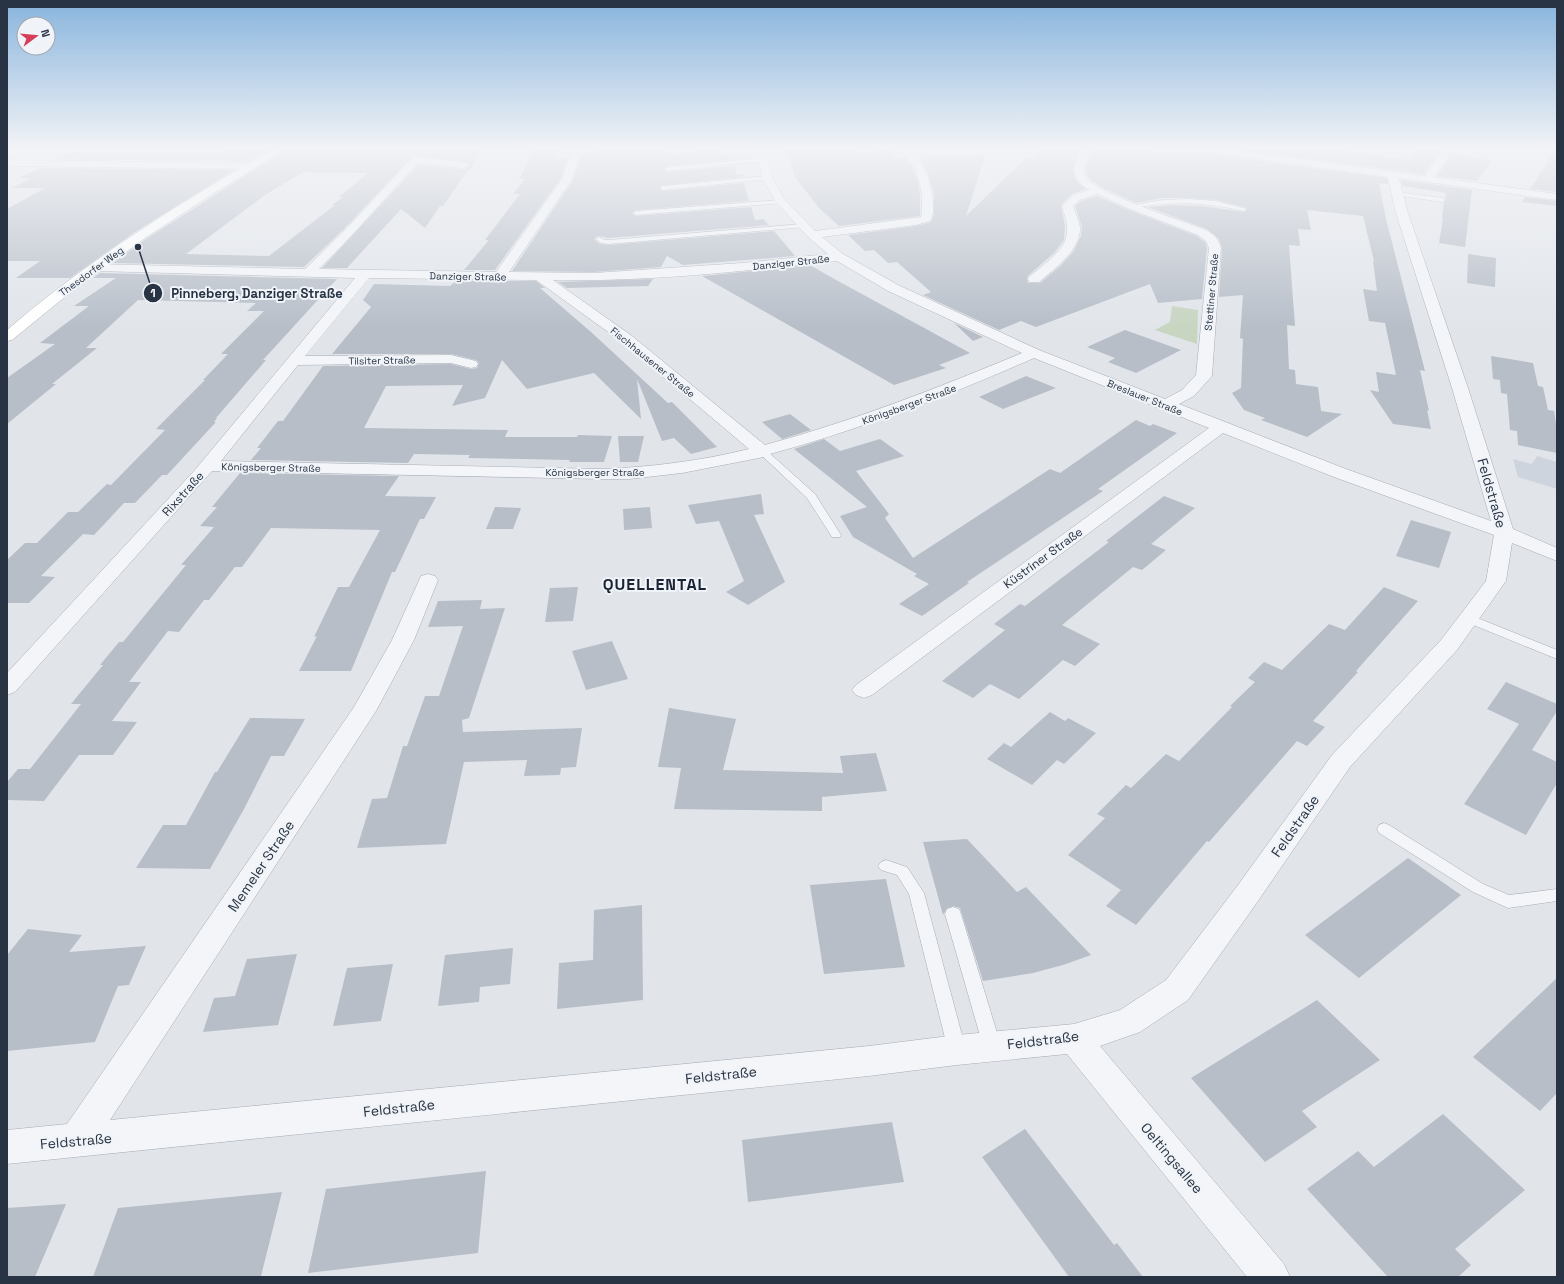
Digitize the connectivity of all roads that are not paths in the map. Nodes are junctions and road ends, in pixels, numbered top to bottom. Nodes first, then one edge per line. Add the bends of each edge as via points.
1 (182, 209) edge
2 (370, 209) edge
3 (546, 209) edge
4 (697, 209) edge
5 (787, 209) edge
6 (926, 209) edge
7 (1068, 209) edge
8 (1140, 209) edge
9 (1402, 209) edge
10 (636, 214) dead end
11 (803, 226) junction
12 (812, 235) junction
13 (599, 240) dead end
14 (839, 257) junction
15 (96, 267) junction
16 (308, 273) junction
17 (365, 274) junction
18 (500, 276) junction
19 (539, 276) junction
20 (1034, 279) dead end
21 (7, 337) edge
22 (1034, 353) junction
23 (294, 361) junction
24 (471, 364) dead end
25 (1165, 405) junction
26 (1222, 426) junction
27 (763, 452) junction
28 (208, 466) junction
29 (1504, 532) junction
30 (836, 535) dead end
31 (1557, 555) edge
32 (428, 580) dead end
33 (1470, 619) junction
34 (1557, 655) edge
35 (7, 688) edge
36 (864, 690) dead end
37 (1384, 829) dead end
38 (886, 866) dead end
39 (1557, 895) edge
40 (954, 914) dead end
41 (1074, 1039) junction
42 (992, 1046) junction
43 (957, 1050) junction
44 (76, 1141) junction
45 (7, 1147) edge
46 (1271, 1277) edge

1 - 15 street, Thesdorfer Weg
2 - 16 street
3 - 18 street
4 - 10 lane
5 - 11 street, Breslauer Straße
6 - 12 street via 926,220
7 - 20 street via 1075,232 1066,252
8 - 25 street, Stettiner Straße via 1206,235 1214,242 1215,248 1204,376 1188,393
9 - 29 street, Feldstraße
11 - 12 street, Breslauer Straße
11 - 13 lane via 603,242
12 - 14 street, Breslauer Straße
14 - 19 street, Danziger Straße via 680,272 594,277
14 - 22 street, Breslauer Straße via 893,288
15 - 16 street, Danziger Straße
15 - 21 street, Thesdorfer Weg
16 - 17 street, Danziger Straße
17 - 18 street, Danziger Straße
17 - 23 street, Rixstraße
18 - 19 street, Danziger Straße
19 - 27 street, Fischhausener Straße via 627,339
22 - 25 street, Breslauer Straße
22 - 27 street, Königsberger Straße via 954,388 870,419
23 - 24 street, Tilsiter Straße via 451,359
23 - 28 street, Rixstraße
25 - 26 street, Breslauer Straße
26 - 29 street, Breslauer Straße via 1351,477
26 - 36 street, Küstriner Straße
27 - 28 street, Königsberger Straße via 692,467 631,474
27 - 30 lane via 811,496
28 - 35 street, Rixstraße
29 - 31 street, Breslauer Straße
29 - 33 street, Feldstraße via 1496,581
32 - 44 street, Memeler Straße via 403,640 364,711
33 - 34 lane
33 - 41 street, Feldstraße via 1449,645 1340,761 1177,990 1129,1022
37 - 39 lane via 1478,888 1508,902
38 - 43 lane via 902,871 916,893
40 - 42 lane
41 - 42 street, Feldstraße
41 - 46 street, Oeltingsallee
42 - 43 street, Feldstraße
43 - 44 street, Feldstraße via 870,1061
44 - 45 street, Feldstraße

